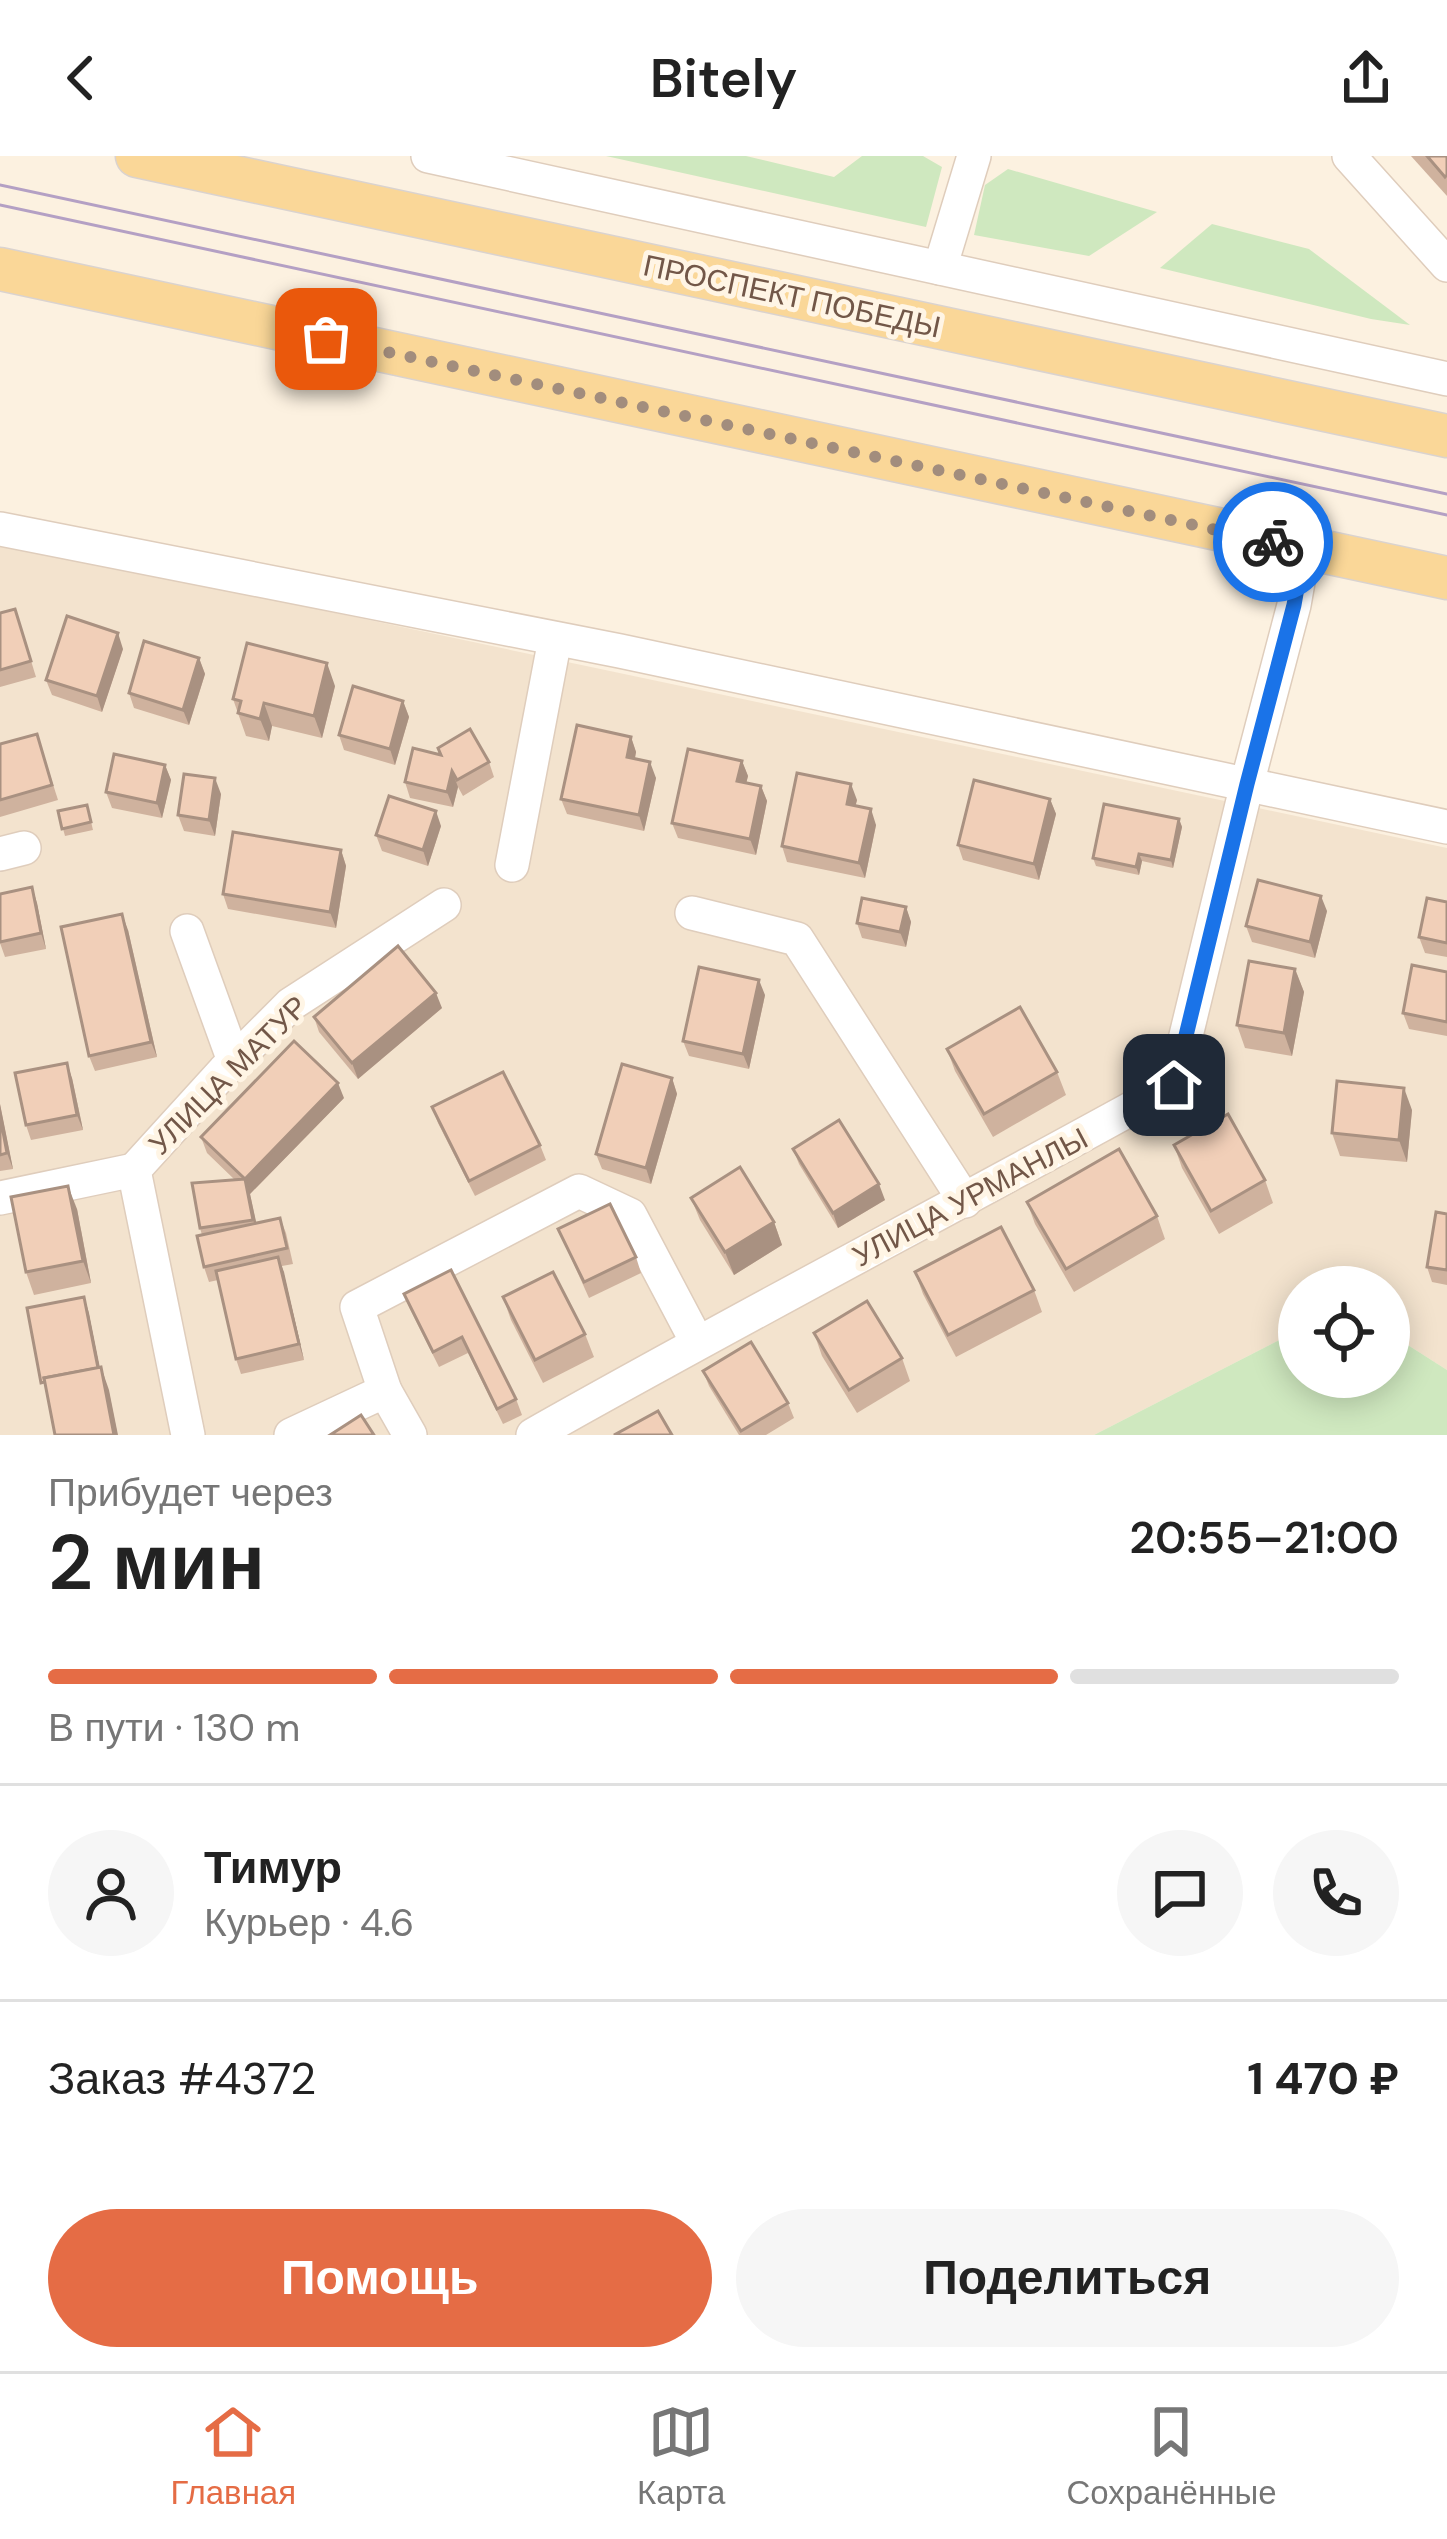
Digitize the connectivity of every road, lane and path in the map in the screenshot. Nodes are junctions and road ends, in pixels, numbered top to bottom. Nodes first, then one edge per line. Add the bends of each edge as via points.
1 (137, 156) edge
2 (428, 156) edge
3 (974, 156) edge
4 (1349, 156) edge
5 (1447, 265) edge
6 (940, 268) junction
7 (0, 269) edge
8 (1447, 379) edge
9 (1447, 436) edge
10 (0, 529) edge
11 (1304, 548) junction
12 (1447, 578) edge
13 (555, 639) junction
14 (1247, 784) junction
15 (1447, 827) edge
16 (512, 865) dead end
17 (444, 905) dead end
18 (692, 913) dead end
19 (187, 931) dead end
20 (234, 1061) junction
21 (134, 1170) junction
22 (0, 1198) edge
23 (965, 1201) junction
24 (697, 1342) junction
25 (385, 1391) junction
26 (188, 1435) edge
27 (291, 1435) edge
28 (410, 1435) edge
29 (533, 1435) edge

1 - 9 main road, ПРОСПЕКТ ПОБЕДЫ
2 - 6 street
3 - 6 street
4 - 5 street
6 - 8 street
7 - 11 main road
10 - 13 street
11 - 12 main road
11 - 14 street, УЛИЦА УРМАНЛЫ
13 - 14 street
13 - 16 street
14 - 15 street
14 - 23 street, УЛИЦА УРМАНЛЫ via 1174,1085
17 - 20 street, УЛИЦА МАТУР via 292,1004
18 - 23 street via 797,939
19 - 20 street
20 - 21 street, УЛИЦА МАТУР
21 - 22 street, УЛИЦА МАТУР
21 - 26 street, УЛИЦА МАТУР
23 - 24 street, УЛИЦА УРМАНЛЫ
24 - 25 street via 630,1215 579,1191 357,1307
24 - 29 street, УЛИЦА УРМАНЛЫ
25 - 27 street
25 - 28 street

